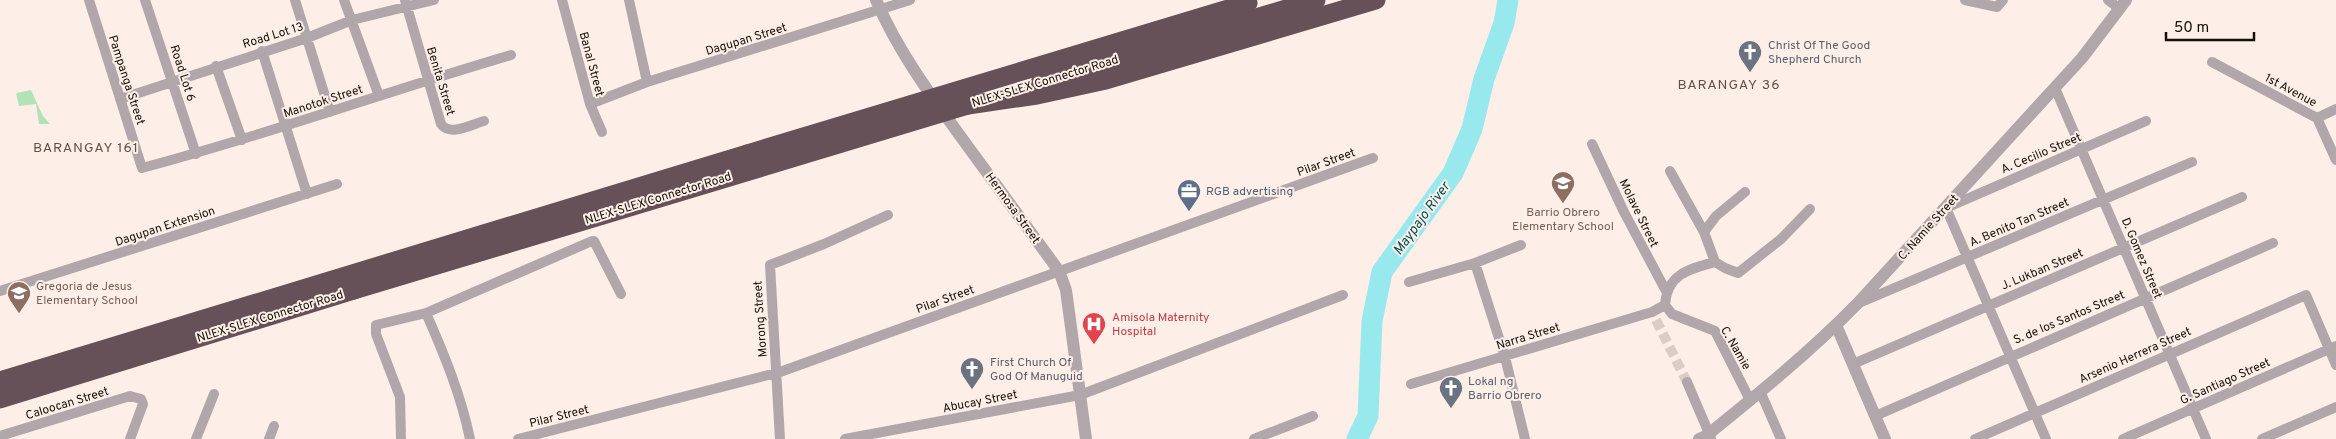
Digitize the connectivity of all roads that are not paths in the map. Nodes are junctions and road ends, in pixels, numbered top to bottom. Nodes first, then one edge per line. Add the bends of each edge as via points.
1 (89, 0) edge
2 (145, 0) edge
3 (295, 0) edge
4 (344, 0) edge
5 (434, 0) edge
6 (562, 0) edge
7 (629, 0) edge
8 (910, 0) edge
9 (1258, 0) edge
10 (1316, 0) edge
11 (1376, 0) edge
12 (1965, 0) edge
13 (2003, 0) edge
14 (2108, 0) edge
15 (406, 3) edge
16 (2123, 4) edge
17 (878, 5) edge
18 (352, 20) junction
19 (307, 38) junction
20 (262, 51) junction
21 (511, 55) dead end
22 (2212, 62) dead end
23 (216, 66) junction
24 (427, 80) junction
25 (172, 81) junction
26 (648, 82) junction
27 (2055, 88) junction
28 (379, 96) junction
29 (120, 99) junction
30 (590, 104) junction
31 (968, 105) junction
32 (2336, 109) edge
33 (330, 112) junction
34 (2317, 118) junction
35 (484, 120) dead end
36 (2146, 121) dead end
37 (284, 126) junction
38 (602, 132) dead end
39 (242, 140) junction
40 (1592, 144) dead end
41 (2081, 150) junction
42 (196, 154) junction
43 (1373, 158) dead end
44 (2336, 160) edge
45 (2192, 162) dead end
46 (142, 168) joint
47 (1670, 171) dead end
48 (337, 184) dead end
49 (1745, 192) dead end
50 (306, 194) junction
51 (2242, 198) dead end
52 (2103, 200) junction
53 (1946, 208) junction
54 (1810, 209) dead end
55 (888, 215) dead end
56 (1704, 232) junction
57 (2273, 243) dead end
58 (1521, 245) dead end
59 (2124, 248) junction
60 (1967, 257) junction
61 (1716, 262) junction
62 (1475, 263) junction
63 (1059, 271) junction
64 (1409, 282) dead end
65 (0, 291) edge
66 (1666, 291) junction
67 (621, 294) dead end
68 (1343, 295) dead end
69 (2146, 298) junction
70 (1857, 304) junction
71 (1664, 305) junction
72 (1988, 306) junction
73 (426, 313) junction
74 (1836, 325) junction
75 (2333, 348) edge
76 (2170, 354) junction
77 (2010, 356) junction
78 (1505, 357) junction
79 (1853, 364) junction
80 (2336, 365) edge
81 (776, 373) junction
82 (0, 381) edge
83 (1687, 382) tunnel mouth
84 (1411, 384) dead end
85 (214, 394) dead end
86 (1080, 395) junction
87 (1755, 395) junction
88 (0, 400) edge
89 (2336, 407) edge
90 (2193, 409) junction
91 (2034, 413) junction
92 (1313, 416) dead end
93 (1875, 416) junction
94 (274, 426) dead end
95 (0, 436) edge
96 (1706, 438) edge
97 (130, 439) edge
98 (196, 439) edge
99 (269, 439) edge
100 (401, 439) edge
101 (470, 439) edge
102 (518, 439) edge
103 (780, 439) edge
104 (844, 439) edge
105 (1086, 439) edge
106 (1254, 439) edge
107 (1524, 439) edge
108 (1781, 439) edge
109 (1885, 439) edge
110 (1975, 439) edge
111 (2046, 439) edge
112 (2123, 439) edge
113 (2206, 439) edge
114 (2262, 439) edge

1 - 29 street, Pampanga Street
2 - 25 street, Road Lot 6
3 - 19 street
4 - 18 street
5 - 15 street, Road Lot 13
6 - 30 street, Banal Street
7 - 26 street
8 - 17 street, Dagupan Street
9 - 82 highway, NLEX-SLEX Connector Road, bridge
10 - 31 highway, NLEX-SLEX Connector Road
11 - 31 highway via 1106,80
12 - 13 street via 1997,8
14 - 16 street
15 - 18 street, Road Lot 13
15 - 24 street, Benita Street
16 - 27 street, C. Namie Street
17 - 26 street, Dagupan Street
17 - 63 street, Hermosa Street via 892,37
18 - 19 street, Road Lot 13
18 - 28 street
19 - 20 street, Road Lot 13
19 - 33 street
20 - 23 street, Road Lot 13
20 - 37 street
21 - 24 street, Manotok Street
22 - 34 street, 1st Avenue
23 - 25 street, Road Lot 13
23 - 39 street
24 - 28 street, Manotok Street
24 - 35 street, Benita Street via 444,128 452,130
25 - 29 street, Road Lot 13
25 - 42 street, Road Lot 6
26 - 30 street, Dagupan Street
27 - 41 street, D. Gomez Street
27 - 53 street, C. Namie Street
28 - 33 street, Manotok Street
29 - 46 street, Pampanga Street
30 - 38 street, Banal Street
31 - 88 highway, NLEX-SLEX Connector Road, bridge
32 - 34 street
33 - 37 street, Manotok Street
34 - 44 street, 1st Avenue
36 - 41 street, A. Cecilio Street
37 - 39 street, Manotok Street
37 - 50 street
39 - 42 street, Manotok Street
40 - 66 street, Molave Street
41 - 52 street, D. Gomez Street
41 - 53 street, A. Cecilio Street
42 - 46 street, Manotok Street
43 - 63 street, Pilar Street
45 - 52 street, A. Benito Tan Street
47 - 56 street
48 - 50 street, Dagupan Extension
49 - 56 street via 1716,216
50 - 65 street, Dagupan Extension
51 - 59 street, J. Lukban Street
52 - 59 street, D. Gomez Street
52 - 60 street, A. Benito Tan Street
53 - 60 street
53 - 70 street, C. Namie Street
54 - 61 street via 1738,273
55 - 81 street, Morong Street via 770,265
56 - 61 street
57 - 69 street, S. de los Santos Street
58 - 62 street
59 - 69 street, D. Gomez Street
59 - 72 street, J. Lukban Street
60 - 70 street, A. Benito Tan Street
60 - 72 street
61 - 66 street via 1676,278
62 - 64 street
62 - 78 street
63 - 81 street, Pilar Street
63 - 86 street, Hermosa Street via 1066,290
66 - 71 street
67 - 73 street via 592,240
68 - 86 street, Abucay Street
69 - 76 street, D. Gomez Street
69 - 77 street, S. de los Santos Street
70 - 74 street, C. Namie Street
71 - 78 street, Narra Street via 1654,316
71 - 87 street, C. Namie via 1672,314 1715,331
72 - 77 street
72 - 79 street, J. Lukban Street
73 - 100 street via 380,323 375,327 400,397
73 - 101 street via 446,359
74 - 79 street
74 - 87 street, C. Namie Street
75 - 76 street, Arsenio Herrera Street via 2306,295
75 - 80 street
75 - 90 street, G. Santiago Street
76 - 90 street, D. Gomez Street
76 - 91 street, Arsenio Herrera Street
77 - 91 street
77 - 93 street, S. de los Santos Street
78 - 84 street, Narra Street
78 - 107 street
79 - 93 street
81 - 102 street, Pilar Street
81 - 103 street, Morong Street
83 - 96 street
85 - 98 street
86 - 104 street, Abucay Street
86 - 105 street, Hermosa Street
87 - 96 street, C. Namie Street
87 - 108 street, C. Namie
89 - 114 street
90 - 112 street, G. Santiago Street
90 - 113 street, D. Gomez Street
91 - 110 street, Arsenio Herrera Street
91 - 111 street
92 - 106 street
93 - 109 street
94 - 99 street
95 - 97 street, Caloocan Street via 130,396 141,399 141,410

